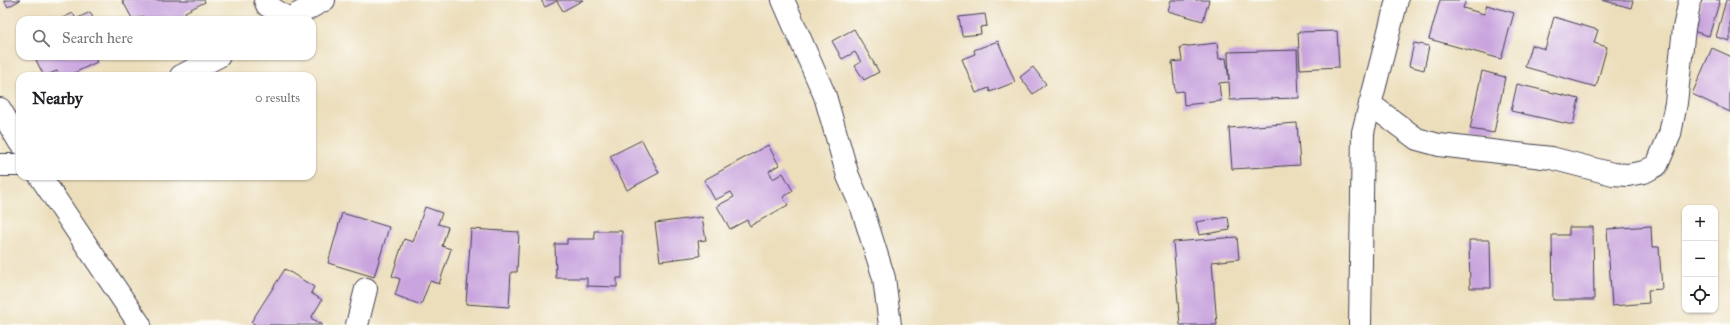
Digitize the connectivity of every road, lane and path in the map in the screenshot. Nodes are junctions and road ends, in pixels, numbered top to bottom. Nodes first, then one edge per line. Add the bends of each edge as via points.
1 (265, 0) edge
2 (324, 0) edge
3 (783, 0) edge
4 (1397, 0) edge
5 (1690, 0) edge
6 (282, 16) edge
7 (295, 16) edge
8 (211, 60) edge
9 (189, 72) edge
10 (1370, 104) junction
11 (0, 109) edge
12 (16, 136) edge
13 (16, 164) edge
14 (0, 165) edge
15 (43, 180) edge
16 (366, 289) dead end
17 (140, 325) edge
18 (357, 325) edge
19 (890, 325) edge
20 (1360, 325) edge

1 - 6 street via 267,5
2 - 7 street
3 - 19 street via 825,96 848,176 862,208 884,278
4 - 10 street
5 - 10 street via 1670,134 1657,165 1644,172 1612,174 1551,158 1439,145 1417,139
8 - 9 street
10 - 20 street via 1363,132
11 - 12 street
13 - 14 street
15 - 17 street
16 - 18 street

